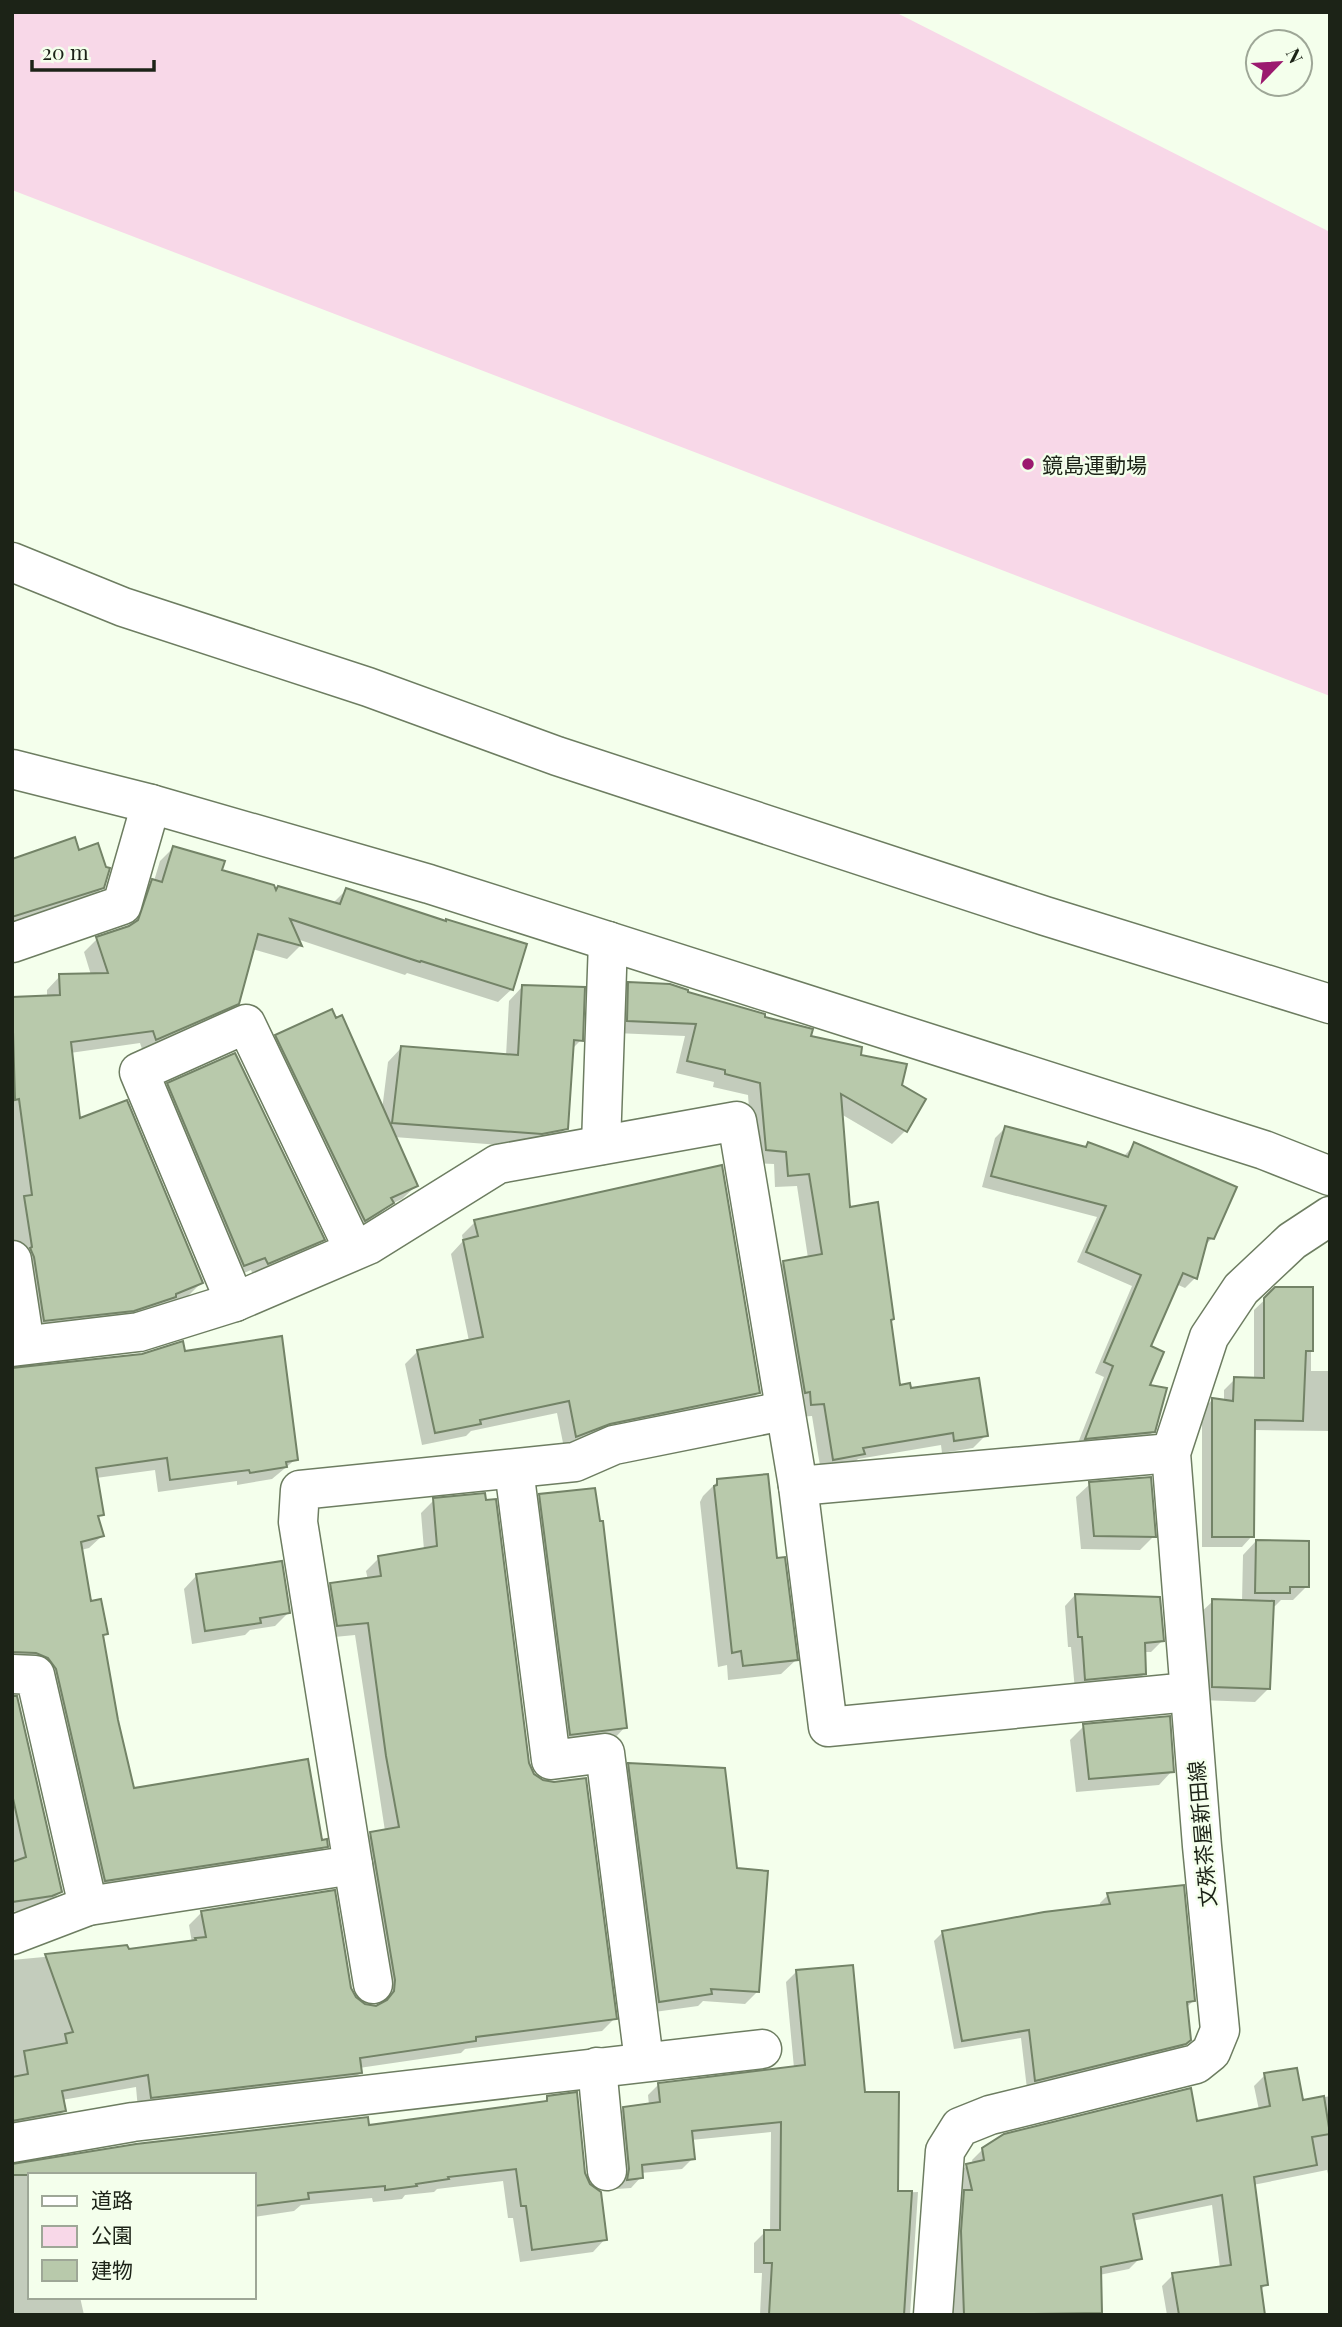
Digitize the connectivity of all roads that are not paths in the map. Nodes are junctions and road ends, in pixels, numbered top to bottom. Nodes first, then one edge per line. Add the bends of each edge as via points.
1 (12, 562) edge
2 (12, 769) edge
3 (151, 804) junction
4 (608, 941) junction
5 (12, 943) edge
6 (1330, 1004) edge
7 (601, 1145) junction
8 (1330, 1176) edge
9 (1330, 1216) edge
10 (354, 1250) junction
11 (12, 1261) edge
12 (235, 1302) junction
13 (19, 1346) edge
14 (783, 1411) junction
15 (1171, 1453) junction
16 (514, 1469) junction
17 (797, 1486) junction
18 (12, 1674) edge
19 (1189, 1692) junction
20 (353, 1865) junction
21 (88, 1906) junction
22 (12, 1935) edge
23 (373, 1984) dead end
24 (762, 2049) dead end
25 (644, 2061) junction
26 (597, 2067) junction
27 (12, 2143) edge
28 (607, 2171) dead end
29 (933, 2315) edge

1 - 6 street via 123,607 368,687 557,756
2 - 3 street
3 - 4 street
3 - 5 street via 122,905
4 - 7 street
4 - 8 street via 1264,1150
7 - 10 street via 498,1164
7 - 14 street via 737,1121
9 - 15 street, 文殊茶屋新田線 via 1292,1241 1241,1290 1209,1337
10 - 12 street
10 - 12 street via 246,1024 139,1072
11 - 13 street
12 - 13 street via 139,1332
14 - 16 street via 614,1445 575,1462
14 - 17 street
15 - 17 street
15 - 19 street, 文殊茶屋新田線
16 - 20 street via 300,1490 298,1522
16 - 25 street via 551,1760 606,1753
17 - 19 street via 828,1727
18 - 21 street via 35,1675
19 - 29 street, 文殊茶屋新田線 via 1220,2029 1212,2052 1196,2064 990,2115 960,2127 945,2151
20 - 21 street
20 - 23 street
21 - 22 street
24 - 25 street
25 - 26 street
26 - 27 street via 133,2122
26 - 28 street

